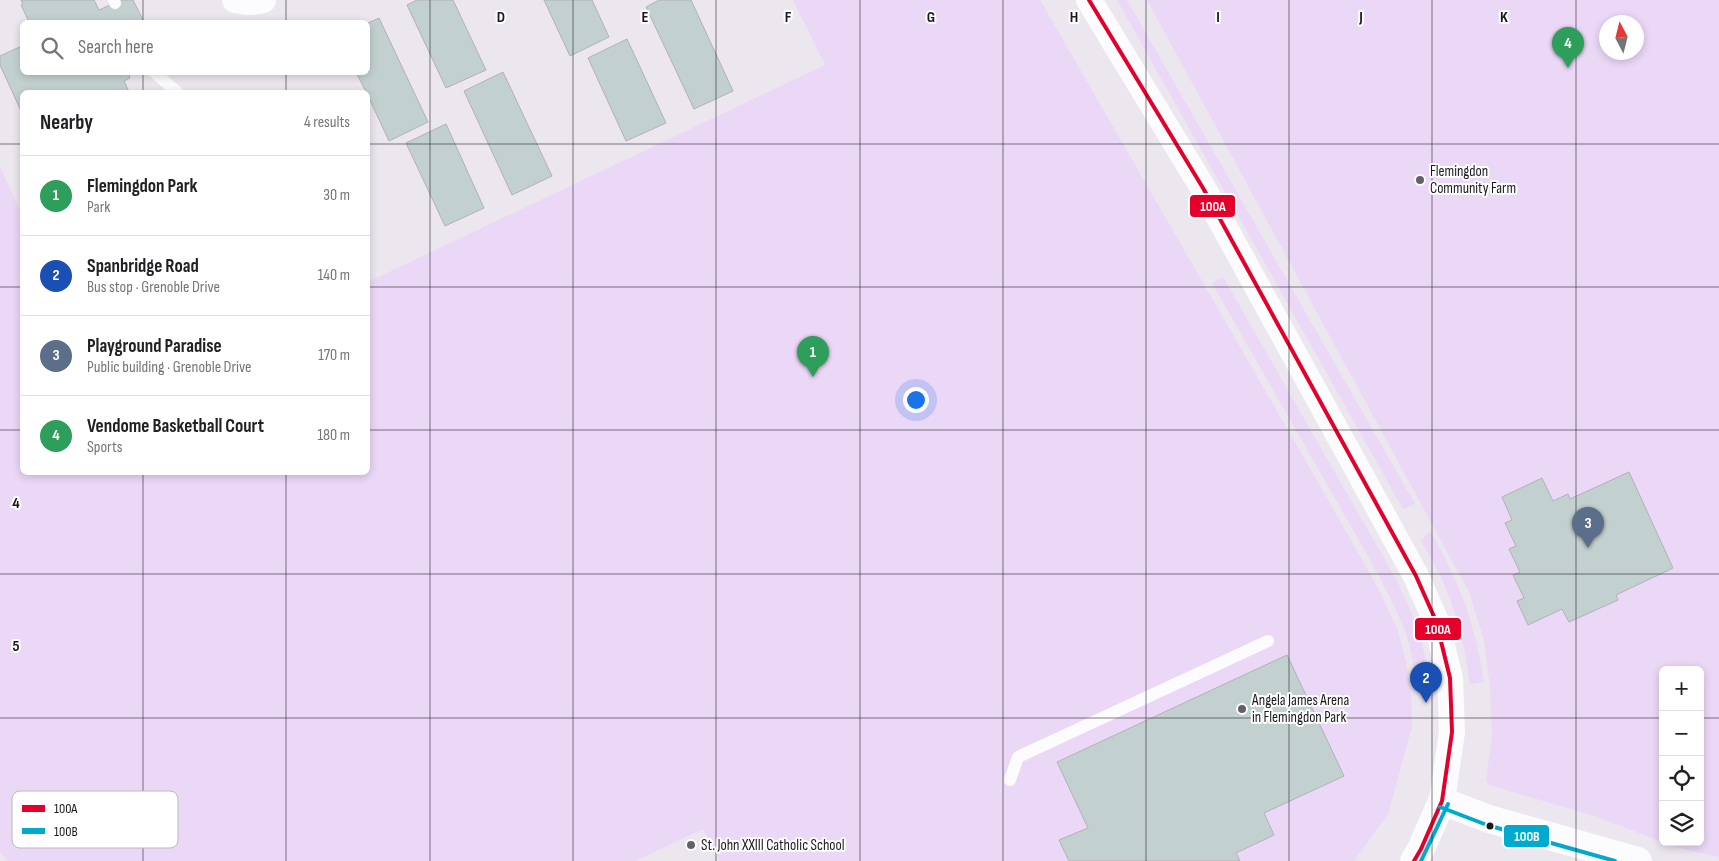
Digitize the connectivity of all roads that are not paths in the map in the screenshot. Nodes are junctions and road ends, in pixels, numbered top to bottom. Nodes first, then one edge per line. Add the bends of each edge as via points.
1 (235, 0) edge
2 (263, 0) edge
3 (1089, 0) edge
4 (157, 75) edge
5 (174, 90) edge
6 (1268, 641) dead end
7 (1010, 780) dead end
8 (1442, 801) junction
9 (1414, 861) edge
10 (1638, 861) edge

1 - 2 street
3 - 8 street via 1203,188 1412,568 1436,621 1450,678 1452,732
4 - 5 lane
6 - 7 lane via 1018,757
8 - 9 street
8 - 10 street

